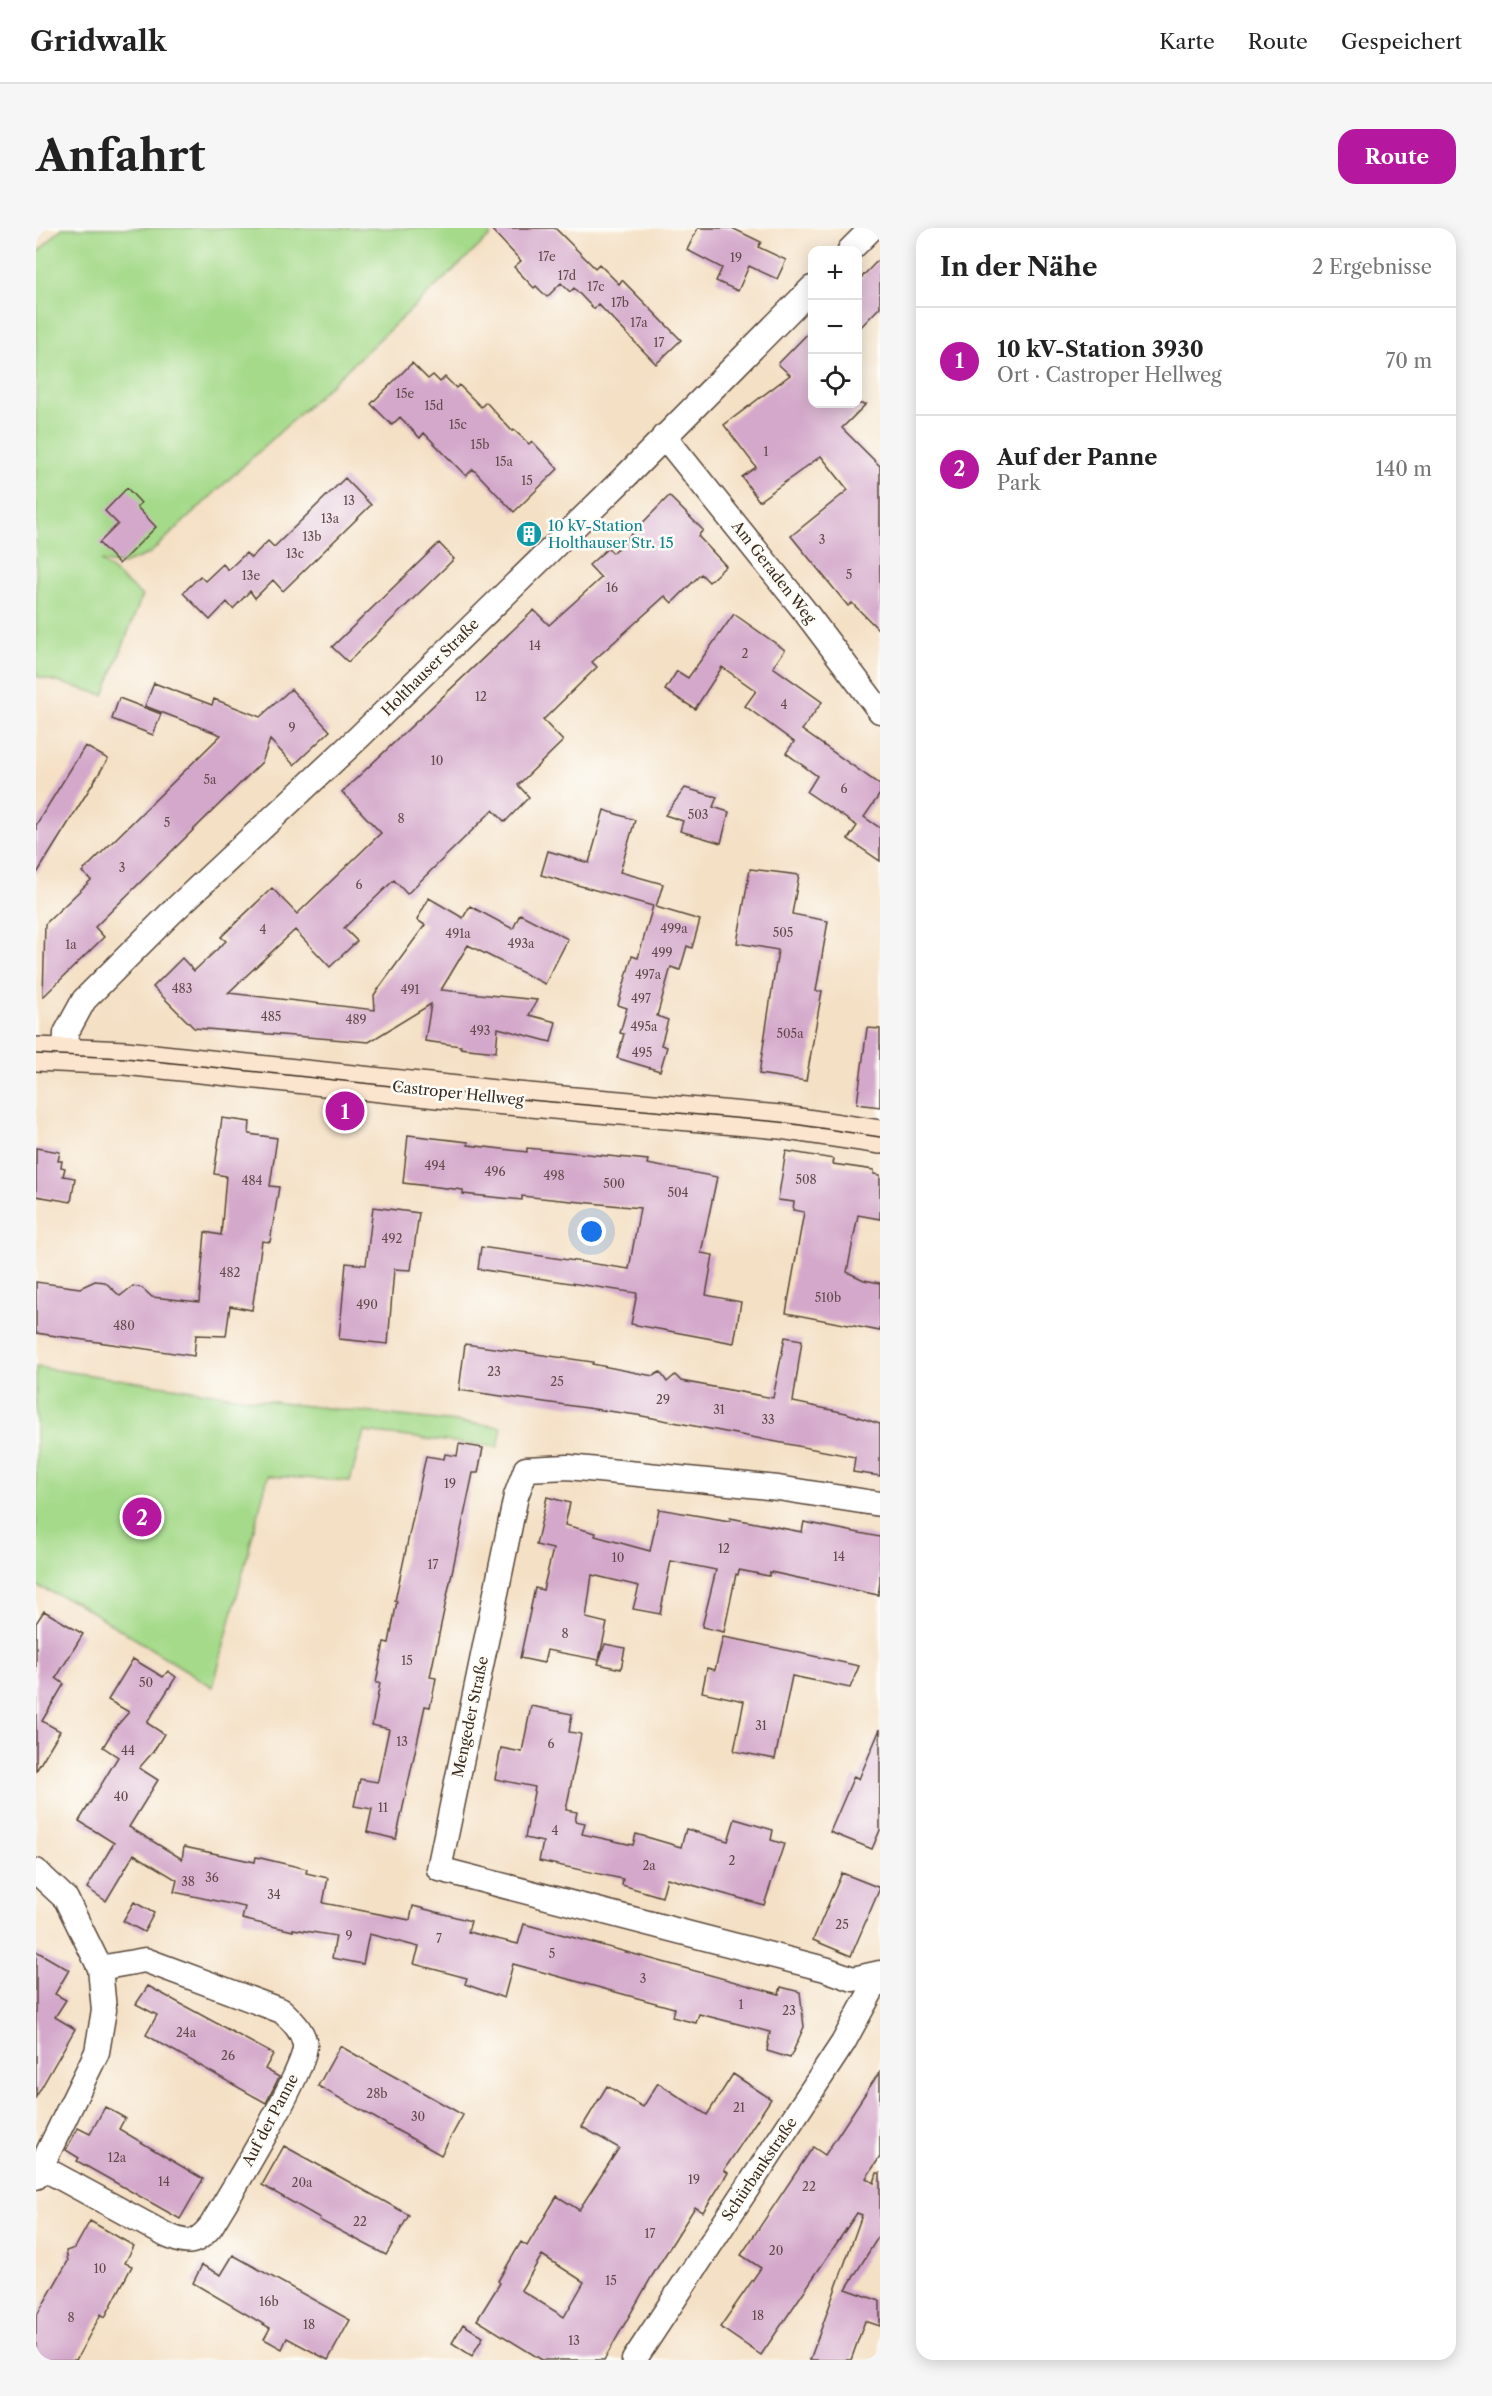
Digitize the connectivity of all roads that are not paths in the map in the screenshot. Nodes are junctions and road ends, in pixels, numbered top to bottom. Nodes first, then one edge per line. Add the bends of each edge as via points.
1 (872, 228) edge
2 (854, 246) edge
3 (808, 293) edge
4 (664, 436) junction
5 (880, 711) edge
6 (50, 1054) edge
7 (880, 1137) edge
8 (880, 1504) edge
9 (36, 1871) edge
10 (100, 1968) junction
11 (880, 1974) edge
12 (39, 2172) edge
13 (634, 2360) edge

1 - 2 street
3 - 4 street, Holthauser Straße
4 - 5 street, Am Geraden Weg
4 - 6 street, Holthauser Straße via 358,738 84,1000
6 - 7 main road, Castroper Hellweg via 159,1061 780,1122
8 - 11 street, Mengeder Straße via 778,1488 587,1468 526,1469 516,1496 439,1869 853,1979
9 - 10 street, Auf der Panne via 66,1899
10 - 12 street, Auf der Panne via 104,2010 97,2052
10 - 12 street, Auf der Panne via 145,1960 282,2011 298,2027 305,2046 255,2151 211,2226 194,2242 166,2235
11 - 13 street, Schürbankstraße via 843,2043

